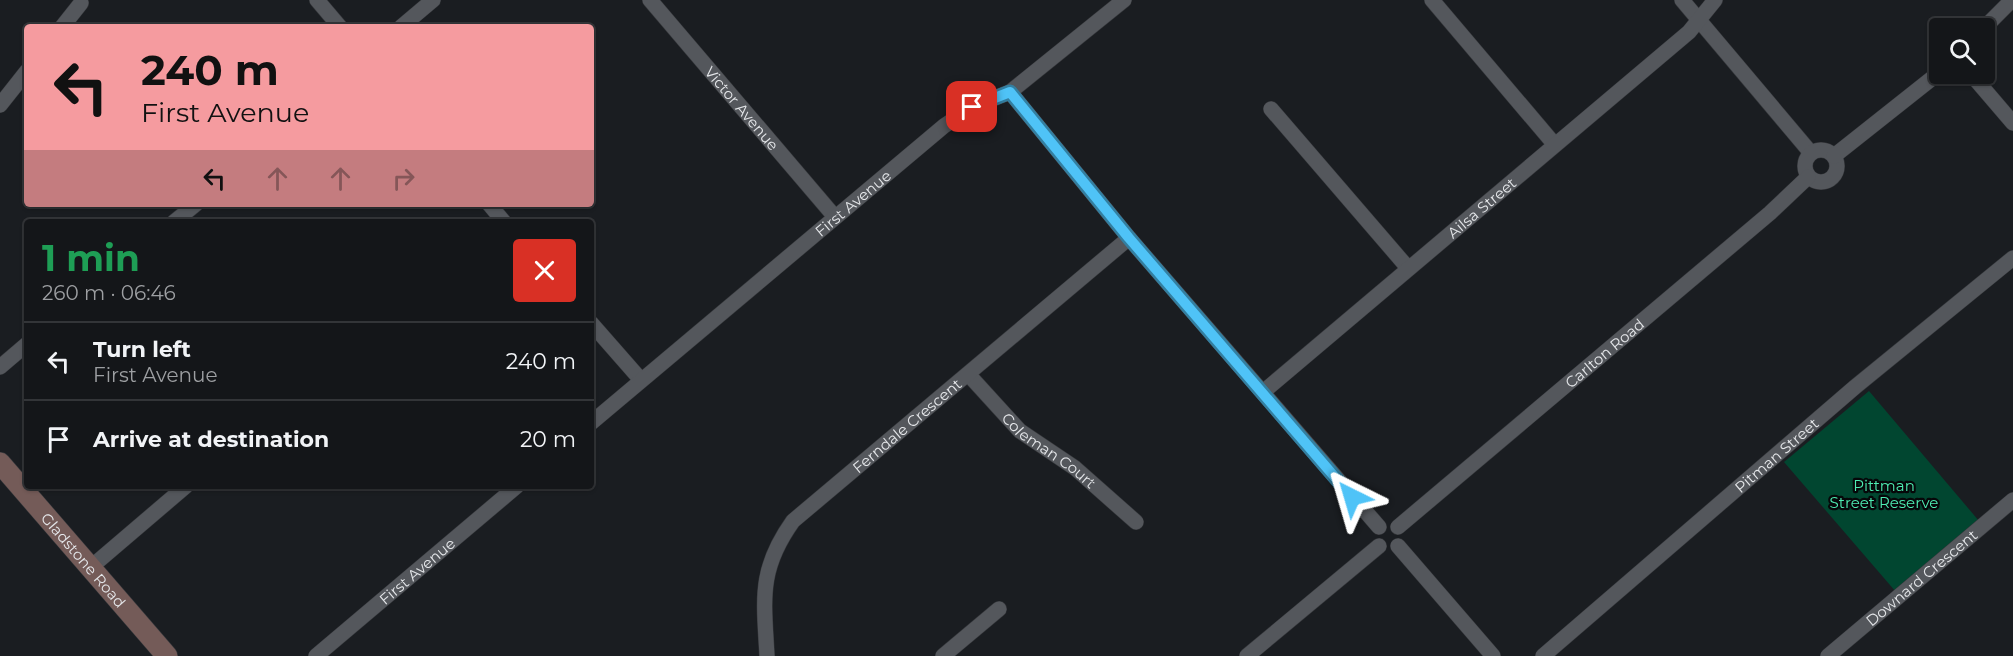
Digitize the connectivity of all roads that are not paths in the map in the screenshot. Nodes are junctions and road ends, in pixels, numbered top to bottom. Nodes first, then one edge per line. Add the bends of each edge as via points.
1 (317, 0) edge
2 (433, 0) edge
3 (650, 0) edge
4 (1124, 0) edge
5 (1432, 0) edge
6 (1682, 0) edge
7 (1714, 0) edge
8 (2012, 0) edge
9 (81, 3) dead end
10 (1994, 18) edge
11 (1698, 19) junction
12 (64, 24) edge
13 (337, 24) edge
14 (405, 24) edge
15 (24, 75) edge
16 (1929, 81) edge
17 (1980, 84) edge
18 (1010, 92) junction
19 (0, 105) edge
20 (1271, 109) dead end
21 (2013, 123) edge
22 (1555, 145) junction
23 (1811, 153) junction
24 (1834, 156) junction
25 (1808, 177) junction
26 (192, 207) edge
27 (491, 207) edge
28 (835, 217) junction
29 (178, 219) edge
30 (500, 219) edge
31 (1129, 238) junction
32 (2013, 258) edge
33 (1408, 268) junction
34 (594, 326) edge
35 (24, 347) edge
36 (0, 367) edge
37 (968, 374) junction
38 (641, 380) junction
39 (1263, 392) junction
40 (594, 420) edge
41 (0, 463) edge
42 (182, 489) edge
43 (513, 489) edge
44 (2013, 500) edge
45 (1136, 522) dead end
46 (1379, 527) junction
47 (1398, 527) junction
48 (1379, 546) junction
49 (1398, 546) junction
50 (90, 568) junction
51 (999, 609) dead end
52 (1249, 655) edge
53 (167, 656) edge
54 (316, 656) edge
55 (767, 656) edge
56 (943, 656) edge
57 (1493, 656) edge
58 (1543, 656) edge
59 (1828, 656) edge

1 - 13 street
2 - 14 street
3 - 28 street, Victor Avenue
4 - 18 street, First Avenue
5 - 22 street
6 - 11 street
7 - 11 street, Ailsa Street
8 - 10 street
9 - 12 street
11 - 22 street, Ailsa Street via 1689,32
11 - 23 street
15 - 19 street
16 - 24 street
17 - 21 street
18 - 28 street, First Avenue via 972,107 944,126
18 - 31 street
20 - 33 street
22 - 33 street, Ailsa Street
23 - 24 street via 1822,150
23 - 25 street via 1804,166
24 - 25 street via 1837,166 1832,177 1822,182
25 - 47 street, Carlton Road
26 - 29 street
27 - 30 street
28 - 38 street, First Avenue
31 - 37 street, Ferndale Crescent
31 - 39 street
32 - 58 street, Pitman Street via 1855,387
33 - 39 street, Ailsa Street
34 - 38 street
35 - 36 street
37 - 45 street, Coleman Court via 1020,431 1076,468
37 - 55 street, Ferndale Crescent via 793,521 773,552 765,578
38 - 40 street, First Avenue
39 - 46 street
41 - 50 main road, Gladstone Road
42 - 50 street
43 - 54 street, First Avenue
44 - 59 street, Downard Crescent
46 - 47 street via 1386,523
46 - 48 street via 1375,538
47 - 49 street via 1402,539
48 - 49 street via 1386,550
48 - 52 street
49 - 57 street
50 - 53 main road, Gladstone Road
51 - 56 street

